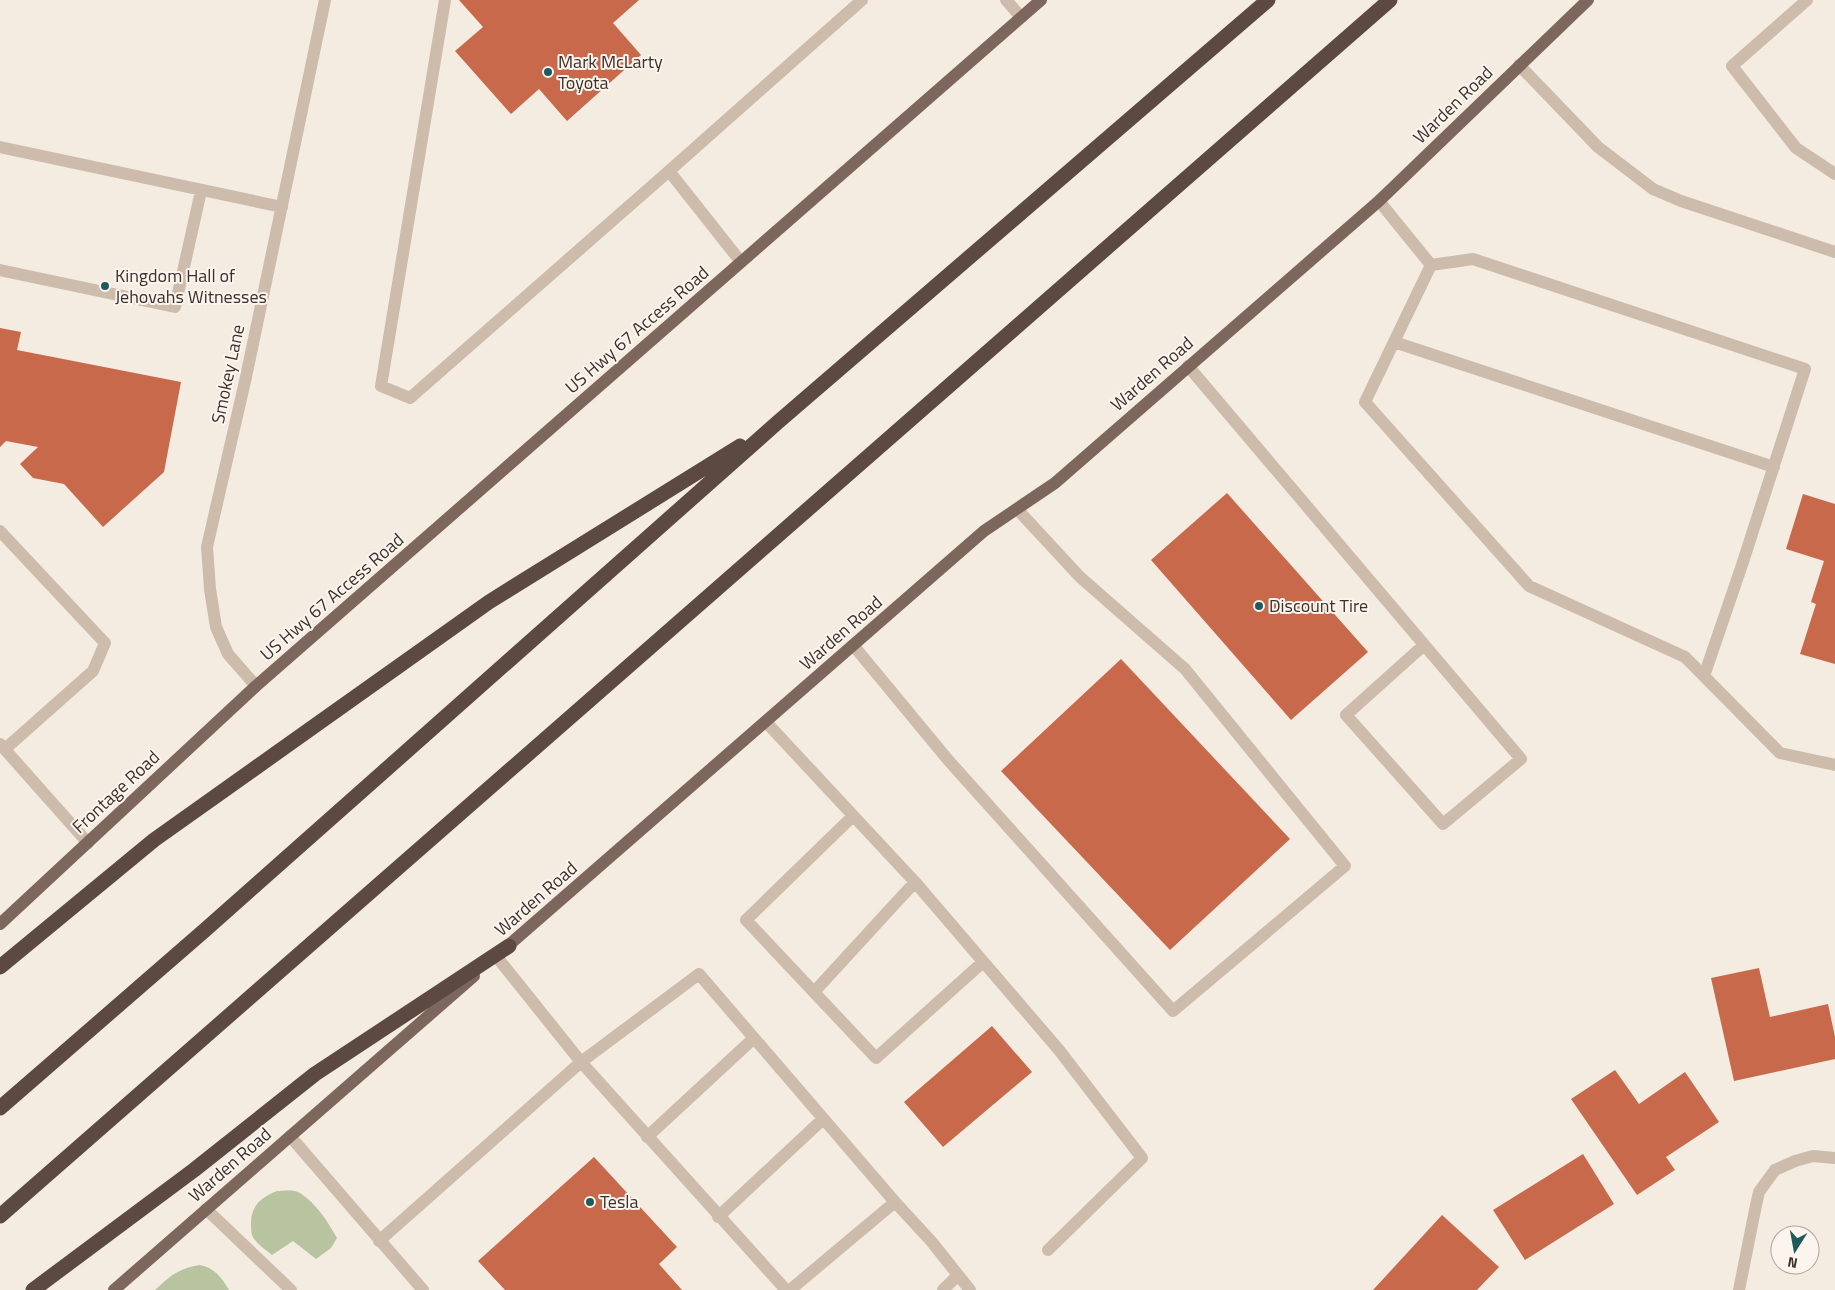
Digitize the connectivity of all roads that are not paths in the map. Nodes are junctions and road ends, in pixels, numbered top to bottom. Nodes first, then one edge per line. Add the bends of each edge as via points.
1 (325, 0) edge
2 (445, 0) edge
3 (862, 0) edge
4 (1006, 0) edge
5 (1041, 0) edge
6 (1268, 0) edge
7 (1390, 0) edge
8 (1588, 0) edge
9 (1808, 0) edge
10 (1021, 17) junction
11 (1519, 65) junction
12 (0, 147) edge
13 (669, 171) junction
14 (1835, 174) edge
15 (201, 190) junction
16 (1379, 201) junction
17 (282, 207) junction
18 (1835, 252) edge
19 (741, 262) junction
20 (1431, 265) junction
21 (0, 270) edge
22 (1394, 342) junction
23 (1188, 366) junction
24 (778, 422) junction
25 (1774, 467) junction
26 (1017, 509) junction
27 (0, 531) edge
28 (854, 645) junction
29 (1424, 645) junction
30 (1704, 676) junction
31 (256, 686) junction
32 (766, 722) junction
33 (2, 746) edge
34 (1835, 764) edge
35 (853, 816) junction
36 (88, 843) junction
37 (915, 882) junction
38 (0, 924) edge
39 (509, 946) junction
40 (496, 956) junction
41 (983, 962) junction
42 (0, 967) edge
43 (814, 992) junction
44 (754, 1038) junction
45 (581, 1062) junction
46 (0, 1108) edge
47 (823, 1119) junction
48 (290, 1136) junction
49 (647, 1137) junction
50 (1835, 1158) edge
51 (894, 1202) junction
52 (206, 1209) junction
53 (0, 1216) edge
54 (718, 1217) junction
55 (379, 1241) junction
56 (1048, 1250) dead end
57 (958, 1275) junction
58 (33, 1290) edge
59 (114, 1290) edge
60 (291, 1290) edge
61 (423, 1290) edge
62 (786, 1290) edge
63 (790, 1290) edge
64 (943, 1290) edge
65 (970, 1290) edge
66 (1739, 1290) edge

1 - 17 street, Smokey Lane
2 - 13 street via 380,386 410,398
3 - 13 street
4 - 10 street
5 - 10 main road, US Hwy 67 Access Road
6 - 24 highway
7 - 53 highway
8 - 11 main road, Warden Road
9 - 14 street via 1732,66 1796,148
10 - 19 main road, US Hwy 67 Access Road
11 - 16 main road, Warden Road
11 - 18 street via 1598,147 1653,189
12 - 15 street
13 - 19 street
15 - 17 street
15 - 21 street via 176,306
16 - 20 street
16 - 23 main road, Warden Road
17 - 31 street, Smokey Lane via 207,548 216,627 228,654
19 - 31 main road, US Hwy 67 Access Road
20 - 22 street
20 - 25 street via 1473,259 1805,369
22 - 25 street
22 - 30 street via 1365,402 1529,586 1685,657
23 - 26 main road, Warden Road via 1055,484
23 - 29 street
24 - 42 highway via 489,602 154,840
24 - 46 highway
25 - 30 street
26 - 28 main road, Warden Road via 984,531
26 - 28 street via 1080,577 1185,670 1345,866 1173,1012 949,761
27 - 33 street via 105,643 93,672
28 - 32 main road, Warden Road
29 - 29 street via 1521,759 1443,824 1346,715
30 - 34 street via 1780,753
31 - 36 main road, Frontage Road
32 - 35 street
32 - 39 main road, Warden Road
33 - 36 street
35 - 37 street
35 - 43 street via 746,920
36 - 38 main road, Frontage Road
37 - 41 street
37 - 43 street
39 - 40 main road, Warden Road
39 - 58 highway via 315,1074 194,1170
40 - 45 street
40 - 48 main road, Warden Road
41 - 43 street via 876,1058
41 - 56 street via 1059,1050 1142,1158
44 - 45 street via 699,974
44 - 47 street
44 - 49 street
45 - 49 street
45 - 55 street
47 - 51 street
47 - 54 street
48 - 52 main road, Warden Road
48 - 55 street
49 - 54 street
50 - 66 street via 1813,1156 1795,1161 1775,1170 1759,1192
51 - 57 street
51 - 63 street
52 - 59 main road, Warden Road
52 - 60 street
54 - 62 street
55 - 61 street
57 - 64 street
57 - 65 street

